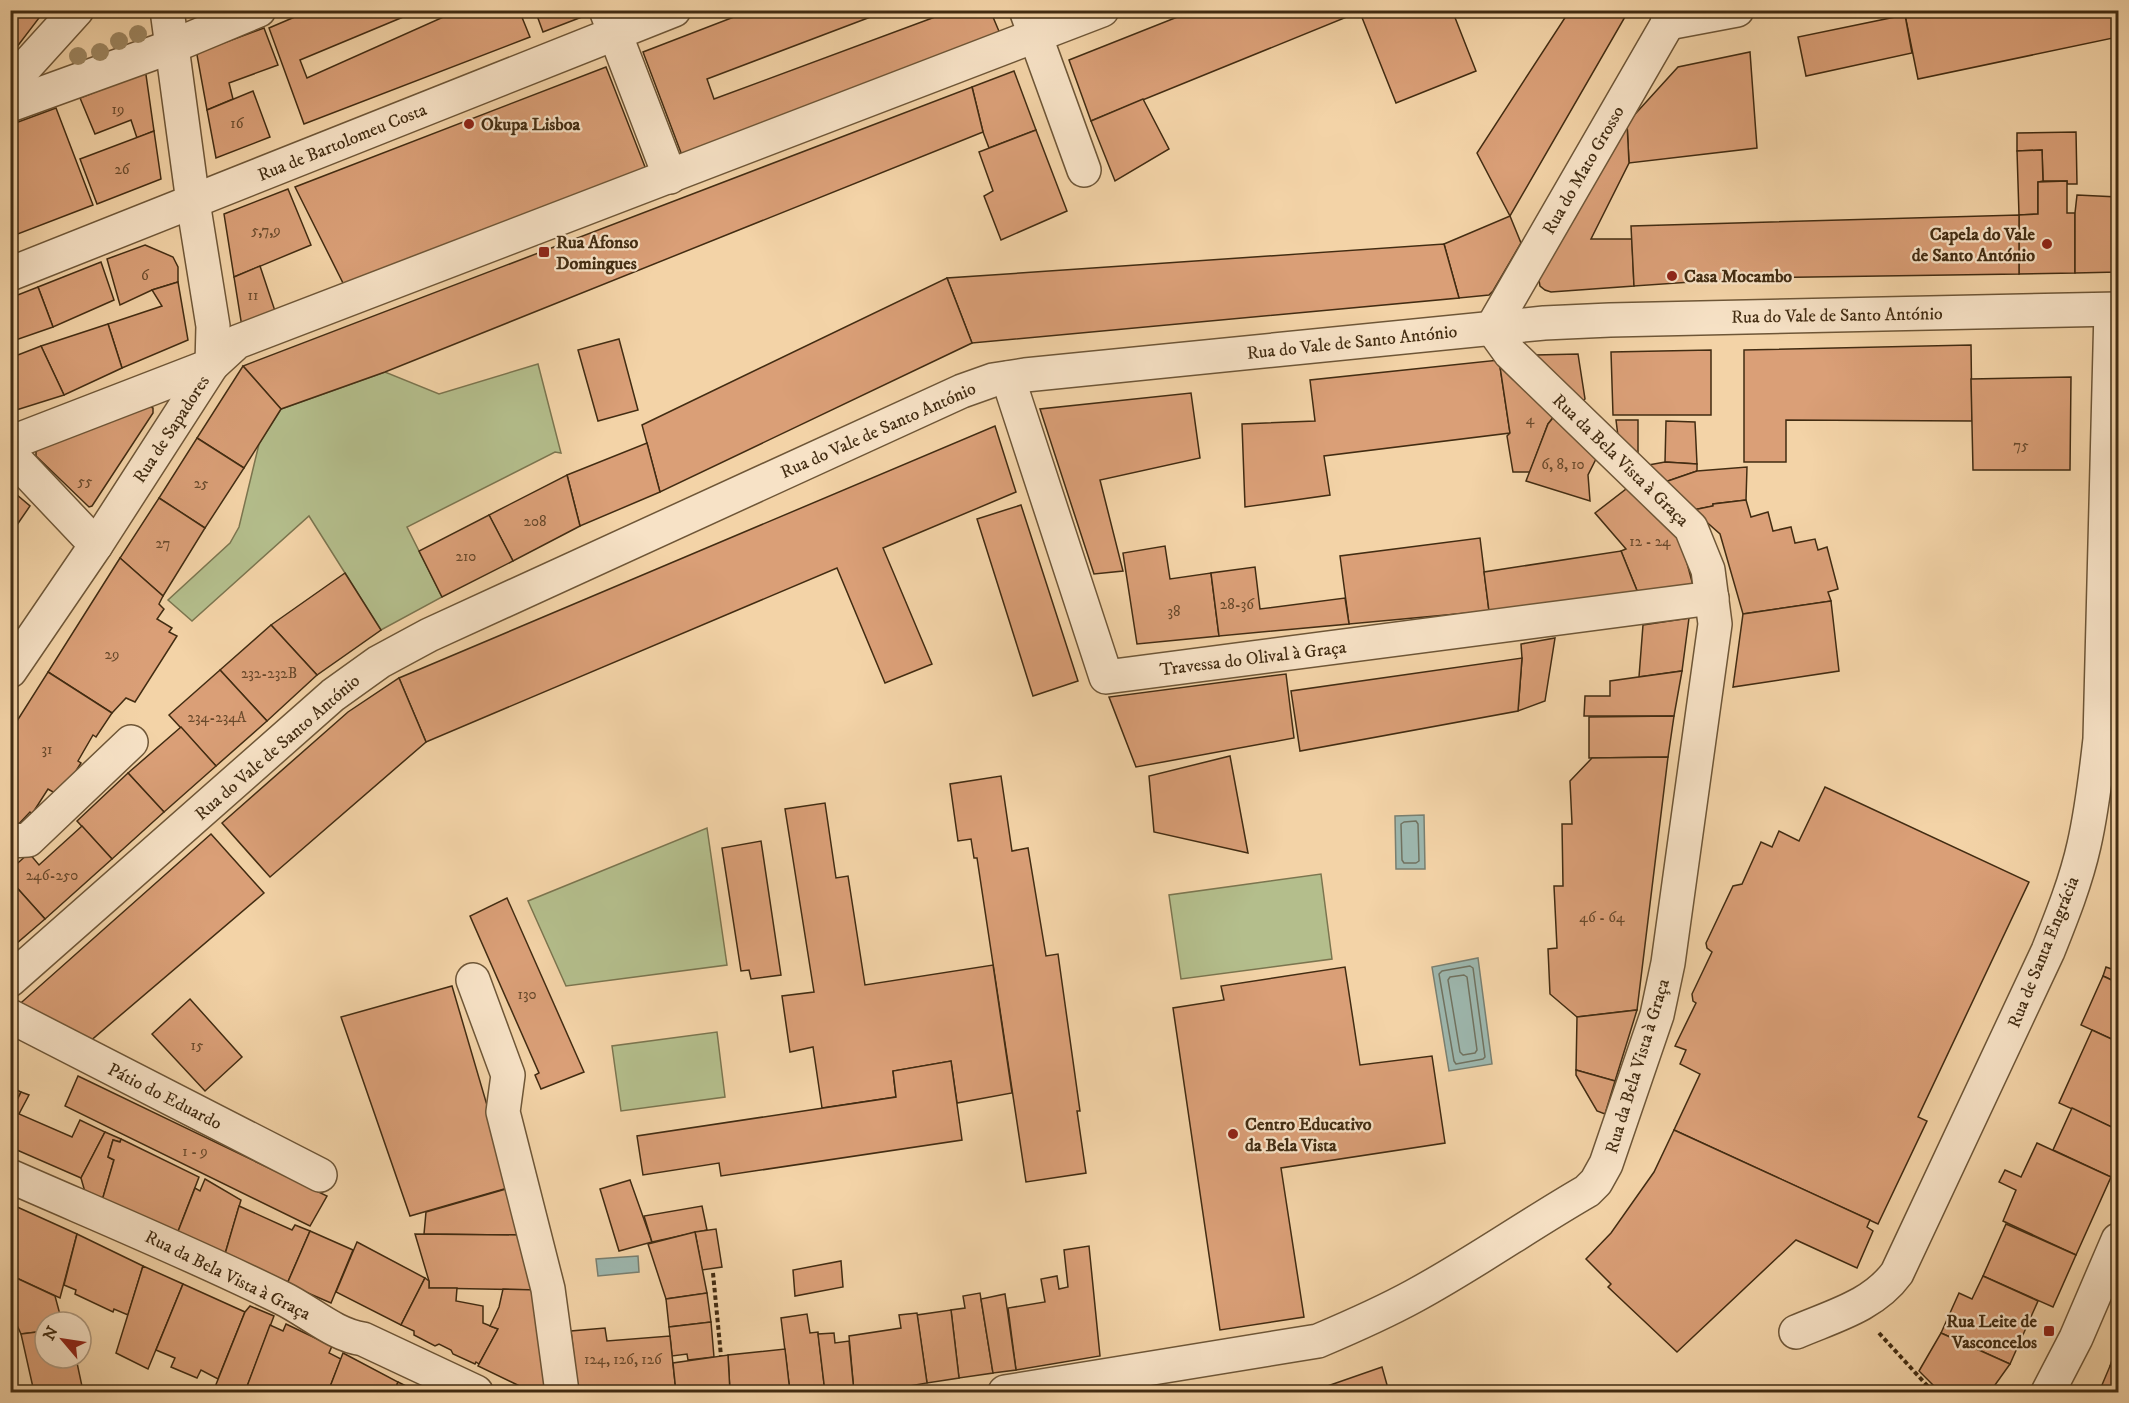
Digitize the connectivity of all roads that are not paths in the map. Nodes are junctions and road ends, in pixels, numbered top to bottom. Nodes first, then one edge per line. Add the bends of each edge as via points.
1 (77, 10) edge
2 (166, 10) edge
3 (259, 10) edge
4 (674, 10) edge
5 (1102, 10) edge
6 (1737, 10) edge
7 (1668, 17) edge
8 (611, 22) edge
9 (1031, 23) edge
10 (172, 46) junction
11 (10, 84) edge
12 (10, 105) edge
13 (1084, 170) dead end
14 (670, 177) junction
15 (193, 202) junction
16 (10, 274) edge
17 (2115, 310) edge
18 (1492, 328) junction
19 (213, 365) junction
20 (1008, 378) junction
21 (10, 443) edge
22 (10, 454) edge
23 (96, 545) junction
24 (1712, 598) junction
25 (10, 671) edge
26 (131, 742) dead end
27 (10, 841) edge
28 (10, 980) edge
29 (472, 980) dead end
30 (10, 1016) edge
31 (320, 1175) dead end
32 (10, 1176) edge
33 (2118, 1240) edge
34 (1796, 1332) dead end
35 (476, 1392) edge
36 (562, 1392) edge
37 (1005, 1392) edge
38 (2048, 1392) edge

1 - 11 street
2 - 10 street, Rua de Sapadores
3 - 10 street
4 - 8 street, Rua de Bartolomeu Costa
5 - 9 street
6 - 7 street
7 - 18 street, Rua do Mato Grosso
8 - 14 street
8 - 15 street, Rua de Bartolomeu Costa
9 - 13 street
9 - 14 street
10 - 12 street
10 - 15 street, Rua de Sapadores
14 - 19 street via 237,342
15 - 16 street, Rua de Bartolomeu Costa
15 - 19 street, Rua de Sapadores via 213,326
17 - 18 street, Rua do Vale de Santo António via 1610,320
17 - 34 street, Rua de Santa Engrácia via 2100,739 2084,847 2068,900 2048,951 1897,1273 1868,1302
18 - 20 street, Rua do Vale de Santo António
18 - 24 street, Rua da Bela Vista à Graça via 1510,353 1691,528 1708,570
19 - 21 street
19 - 23 street, Rua de Sapadores
20 - 24 street, Travessa do Olival à Graça via 1106,677
20 - 28 street, Rua do Vale de Santo António via 962,391 429,635 379,662 333,695
22 - 23 street
23 - 25 street, Rua de Sapadores
24 - 37 street, Rua da Bela Vista à Graça via 1715,624 1668,963 1653,1026 1606,1164 1596,1182 1414,1296 1318,1341
26 - 27 street via 28,840
29 - 36 street via 508,1075 503,1112 548,1289
30 - 31 street, Pátio do Eduardo
32 - 35 street, Rua da Bela Vista à Graça via 191,1255 285,1299 350,1337 363,1339
33 - 38 street

